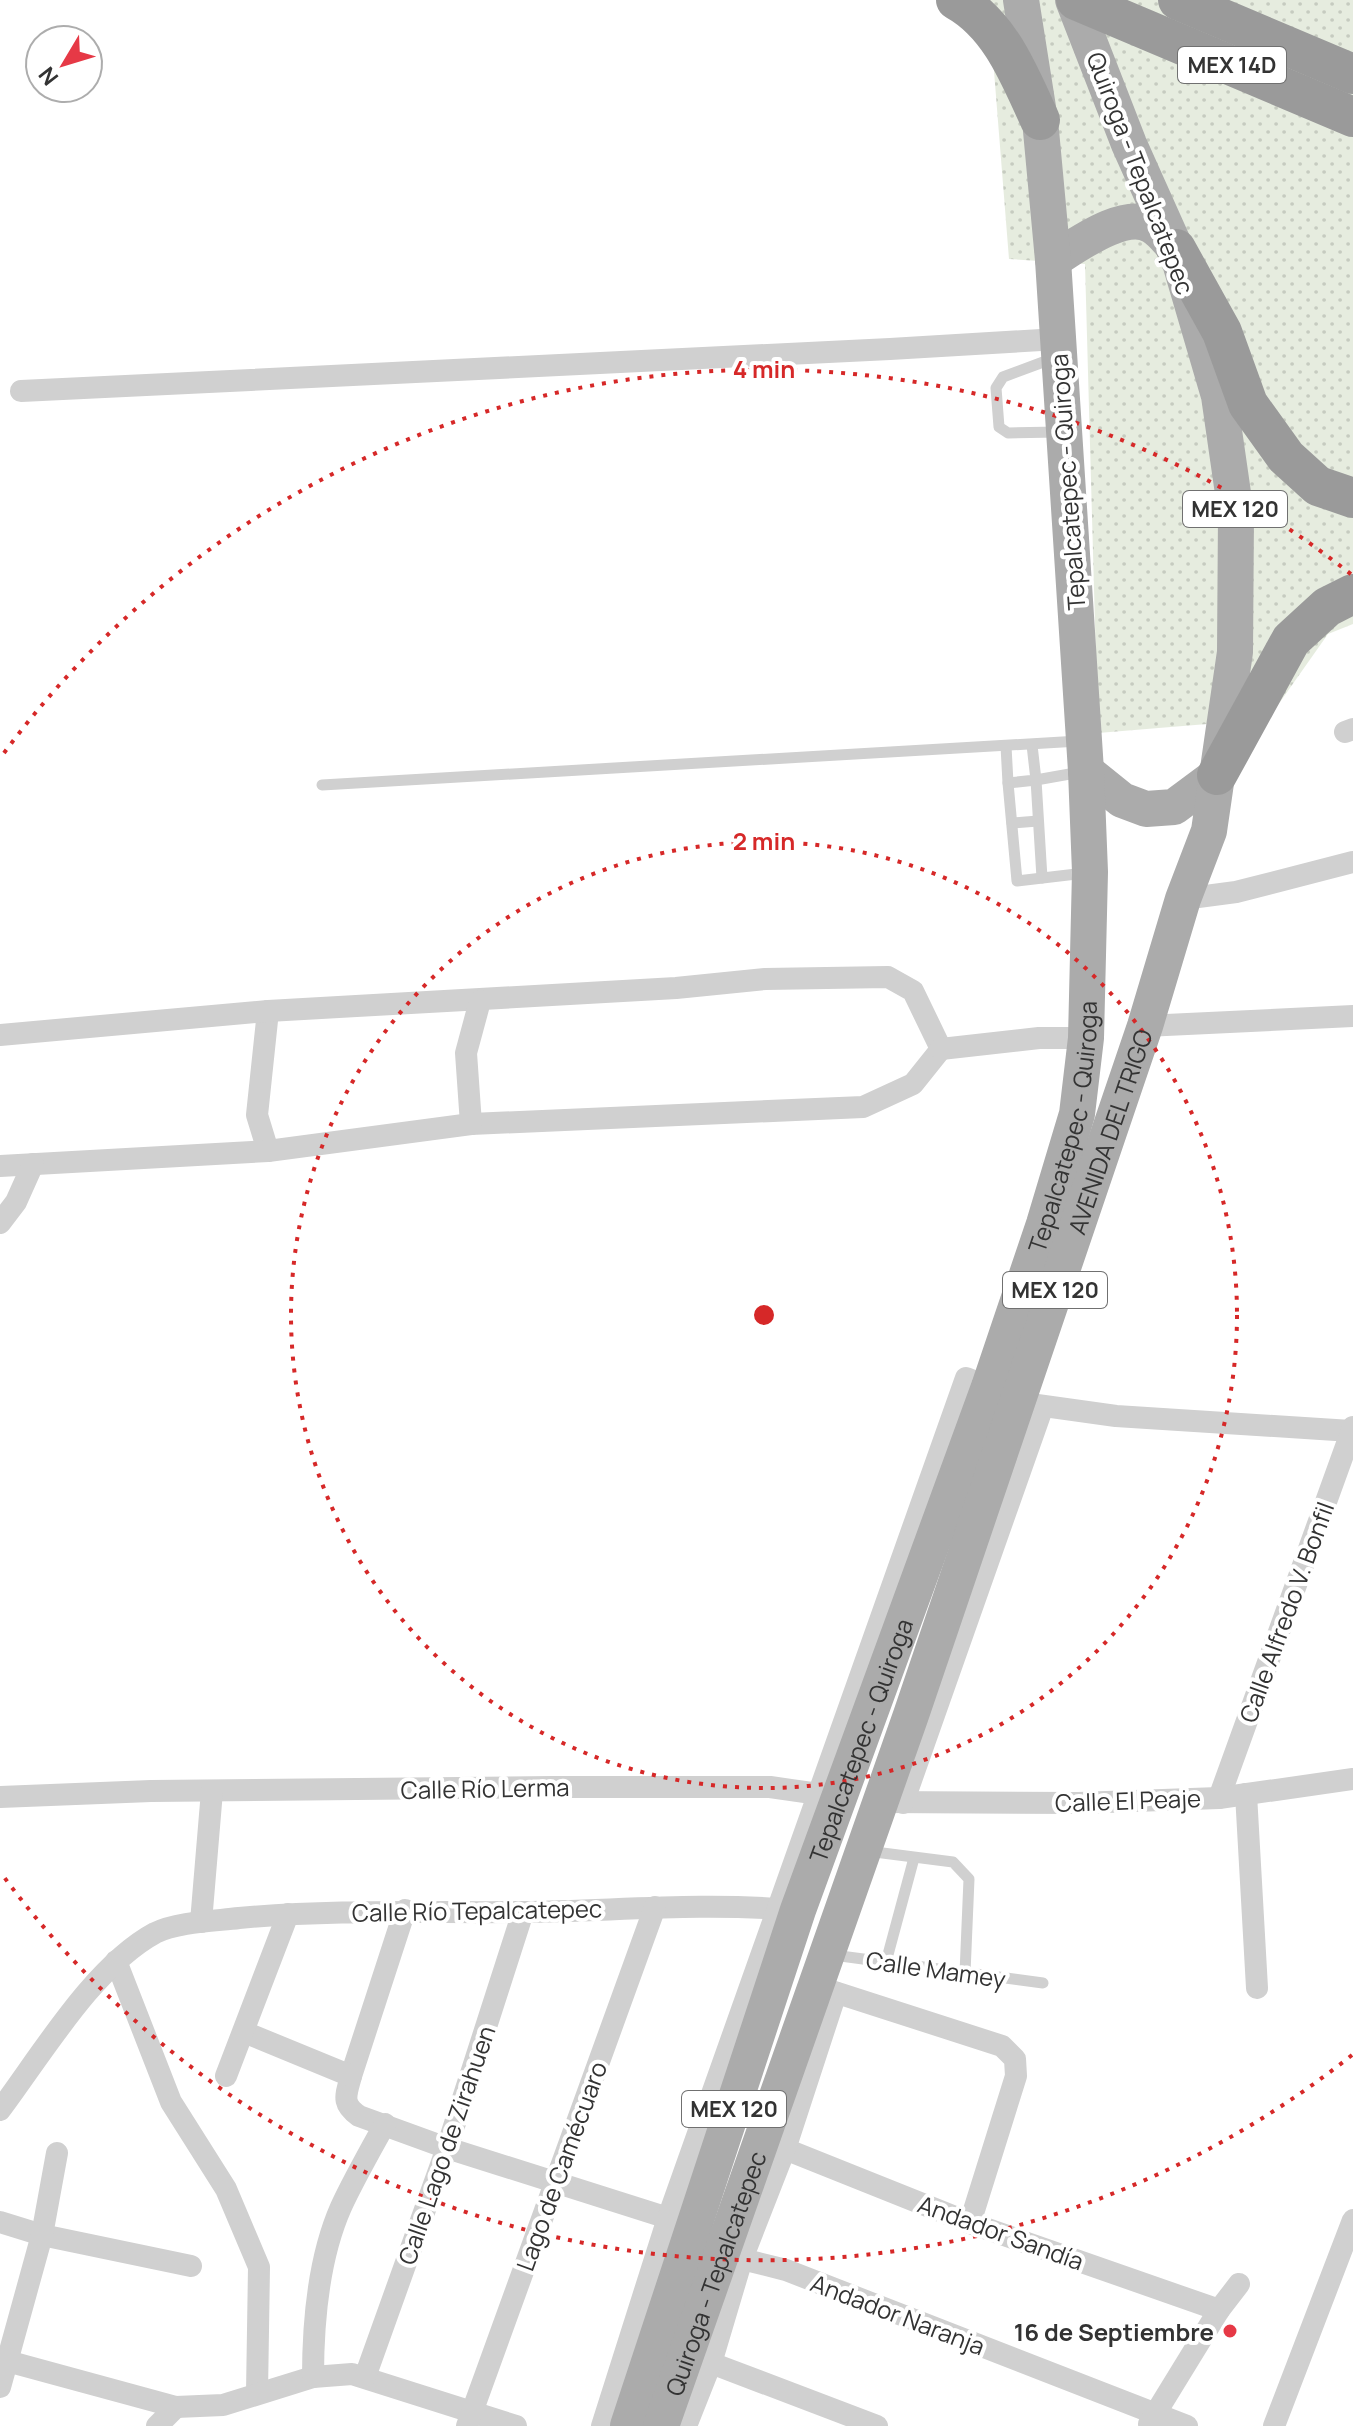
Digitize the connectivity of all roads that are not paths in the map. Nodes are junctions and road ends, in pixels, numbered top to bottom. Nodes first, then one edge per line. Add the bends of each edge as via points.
1 (956, 0) edge
2 (1021, 0) edge
3 (1178, 0) edge
4 (1087, 5) edge
5 (1353, 74) edge
6 (1353, 117) edge
7 (1040, 120) junction
8 (1176, 249) junction
9 (1053, 260) junction
10 (1058, 348) junction
11 (21, 391) dead end
12 (1064, 432) junction
13 (1353, 498) edge
14 (1353, 594) edge
15 (1032, 745) junction
16 (1006, 746) junction
17 (1085, 756) junction
18 (1217, 775) junction
19 (1036, 780) junction
20 (1008, 783) junction
21 (322, 785) dead end
22 (1038, 821) junction
23 (1012, 823) junction
24 (1353, 862) edge
25 (1090, 872) junction
26 (1042, 878) junction
27 (1183, 899) junction
28 (480, 1001) junction
29 (268, 1011) junction
30 (1353, 1016) edge
31 (1145, 1026) junction
32 (0, 1035) edge
33 (1086, 1038) junction
34 (941, 1049) junction
35 (1094, 1119) junction
36 (471, 1124) junction
37 (268, 1151) junction
38 (33, 1164) junction
39 (0, 1166) edge
40 (0, 1223) edge
41 (1016, 1398) junction
42 (1350, 1439) edge
43 (1353, 1779) edge
44 (212, 1791) junction
45 (819, 1794) junction
46 (1246, 1794) junction
47 (0, 1797) edge
48 (1219, 1798) junction
49 (892, 1802) junction
50 (864, 1850) junction
51 (914, 1858) junction
52 (655, 1907) junction
53 (405, 1910) junction
54 (787, 1910) junction
55 (523, 1912) junction
56 (288, 1914) junction
57 (201, 1922) junction
58 (116, 1961) junction
59 (886, 1962) junction
60 (965, 1973) junction
61 (827, 1978) junction
62 (1043, 1983) dead end
63 (1257, 1988) dead end
64 (244, 2032) junction
65 (226, 2076) dead end
66 (351, 2076) junction
67 (0, 2110) edge
68 (385, 2124) junction
69 (447, 2148) junction
70 (785, 2149) junction
71 (57, 2153) dead end
72 (554, 2183) junction
73 (668, 2218) junction
74 (1353, 2220) edge
75 (0, 2222) edge
76 (970, 2223) junction
77 (42, 2235) junction
78 (742, 2259) junction
79 (191, 2266) dead end
80 (1239, 2284) dead end
81 (1219, 2310) junction
82 (4, 2360) edge
83 (711, 2363) junction
84 (313, 2377) junction
85 (365, 2377) junction
86 (0, 2387) edge
87 (257, 2393) junction
88 (176, 2407) junction
89 (470, 2419) edge
90 (1152, 2420) edge
91 (157, 2426) edge
92 (516, 2426) edge
93 (602, 2426) edge
94 (628, 2426) edge
95 (661, 2426) edge
96 (686, 2426) edge
97 (877, 2426) edge
98 (1187, 2426) edge
99 (1274, 2426) edge

1 - 7 highway via 991,31 1013,60
2 - 7 main road, Tepalcatepec - Quiroga / MEX 120
3 - 5 highway, MEX 14D
4 - 6 highway, MEX 14D
4 - 8 main road, Quiroga - Tepalcatepec / MEX 120 via 1129,144
7 - 9 main road, Tepalcatepec - Quiroga / MEX 120
8 - 9 main road via 1151,225 1133,221 1102,231
8 - 13 highway via 1222,332 1255,415 1286,457 1318,486
8 - 18 main road, Quiroga - Tepalcatepec / MEX 120 via 1219,396 1236,514 1235,652
9 - 10 main road, Tepalcatepec - Quiroga / MEX 120
10 - 11 street via 874,350
10 - 12 main road, Tepalcatepec - Quiroga / MEX 120
10 - 12 lane via 1003,377 996,388 999,427 1008,433
12 - 17 main road, Tepalcatepec - Quiroga / MEX 120
14 - 18 highway via 1327,607 1291,640
15 - 16 lane
15 - 17 lane
15 - 19 lane
16 - 20 lane
16 - 21 lane
17 - 18 main road via 1122,800 1146,809 1174,807
17 - 19 lane
17 - 25 main road, Tepalcatepec - Quiroga / MEX 120
18 - 27 main road, AVENIDA DEL TRIGO / MEX 120 via 1209,831
19 - 20 lane
19 - 22 lane
20 - 23 lane
22 - 23 lane
22 - 26 lane
23 - 26 lane via 1017,881
24 - 27 street via 1236,892
25 - 26 lane
25 - 33 main road, Tepalcatepec - Quiroga / MEX 120
27 - 31 main road, AVENIDA DEL TRIGO / MEX 120
28 - 29 street
28 - 34 street via 765,979 888,977 913,991
28 - 36 street via 466,1053
29 - 32 street
29 - 37 street via 257,1115
30 - 31 street
31 - 35 main road, AVENIDA DEL TRIGO / MEX 120
33 - 34 street
33 - 35 main road, Tepalcatepec - Quiroga / MEX 120
34 - 36 street via 913,1084 863,1107
35 - 41 main road, Tepalcatepec - Quiroga / MEX 120 via 1044,1224
36 - 37 street
37 - 38 street
38 - 39 street
38 - 40 street
41 - 42 street via 1116,1416
41 - 45 street via 966,1378
41 - 49 main road, MEX 120
41 - 54 main road, Tepalcatepec - Quiroga / MEX 120
42 - 48 street, Calle Alfredo V. Bonfil
43 - 46 street, Calle El Peaje
44 - 45 street, Calle Río Lerma via 770,1787
44 - 47 street, Calle Río Lerma
44 - 57 street
45 - 54 street
46 - 48 street, Calle El Peaje
46 - 63 street
48 - 49 street, Calle El Peaje
49 - 50 main road, Quiroga - Tepalcatepec / MEX 120
50 - 51 lane
50 - 61 main road, Quiroga - Tepalcatepec / MEX 120
51 - 59 lane
51 - 60 lane via 953,1862 969,1879
52 - 54 street, Calle Río Tepalcatepec
52 - 55 street, Calle Río Tepalcatepec
52 - 72 street, Lago de Camécuaro
53 - 55 street, Calle Río Tepalcatepec
53 - 56 street, Calle Río Tepalcatepec
53 - 66 street
54 - 73 street
54 - 94 main road, Tepalcatepec - Quiroga / MEX 120
55 - 69 street, Calle Lago de Zirahuen
56 - 57 street, Calle Río Tepalcatepec
56 - 64 street
57 - 58 street, Calle Río Tepalcatepec via 157,1932
58 - 67 street
58 - 87 street via 171,2102 226,2189 259,2267
59 - 60 lane, Calle Mamey
59 - 61 lane, Calle Mamey
60 - 62 lane, Calle Mamey
61 - 70 street
61 - 76 street via 1002,2046 1015,2059 1016,2076
61 - 95 main road, Quiroga - Tepalcatepec / MEX 120
64 - 65 street
64 - 66 street
66 - 68 street via 348,2108
68 - 69 street
68 - 84 street via 340,2209 326,2252 313,2335
69 - 72 street
69 - 85 street, Calle Lago de Zirahuen
70 - 76 street, Andador Sandía
70 - 78 street
71 - 77 street
72 - 73 street
72 - 89 street, Lago de Camécuaro
73 - 93 street
74 - 99 street
75 - 77 street
76 - 81 street, Andador Sandía
77 - 79 street
77 - 82 street
78 - 83 street
78 - 90 street, Andador Naranja via 786,2270
80 - 81 street
81 - 90 street
82 - 86 street
82 - 88 street
83 - 96 street
83 - 97 street
84 - 85 street
84 - 87 street
85 - 89 street
87 - 88 street via 223,2405
88 - 91 street
89 - 92 street
90 - 98 street, Andador Naranja

